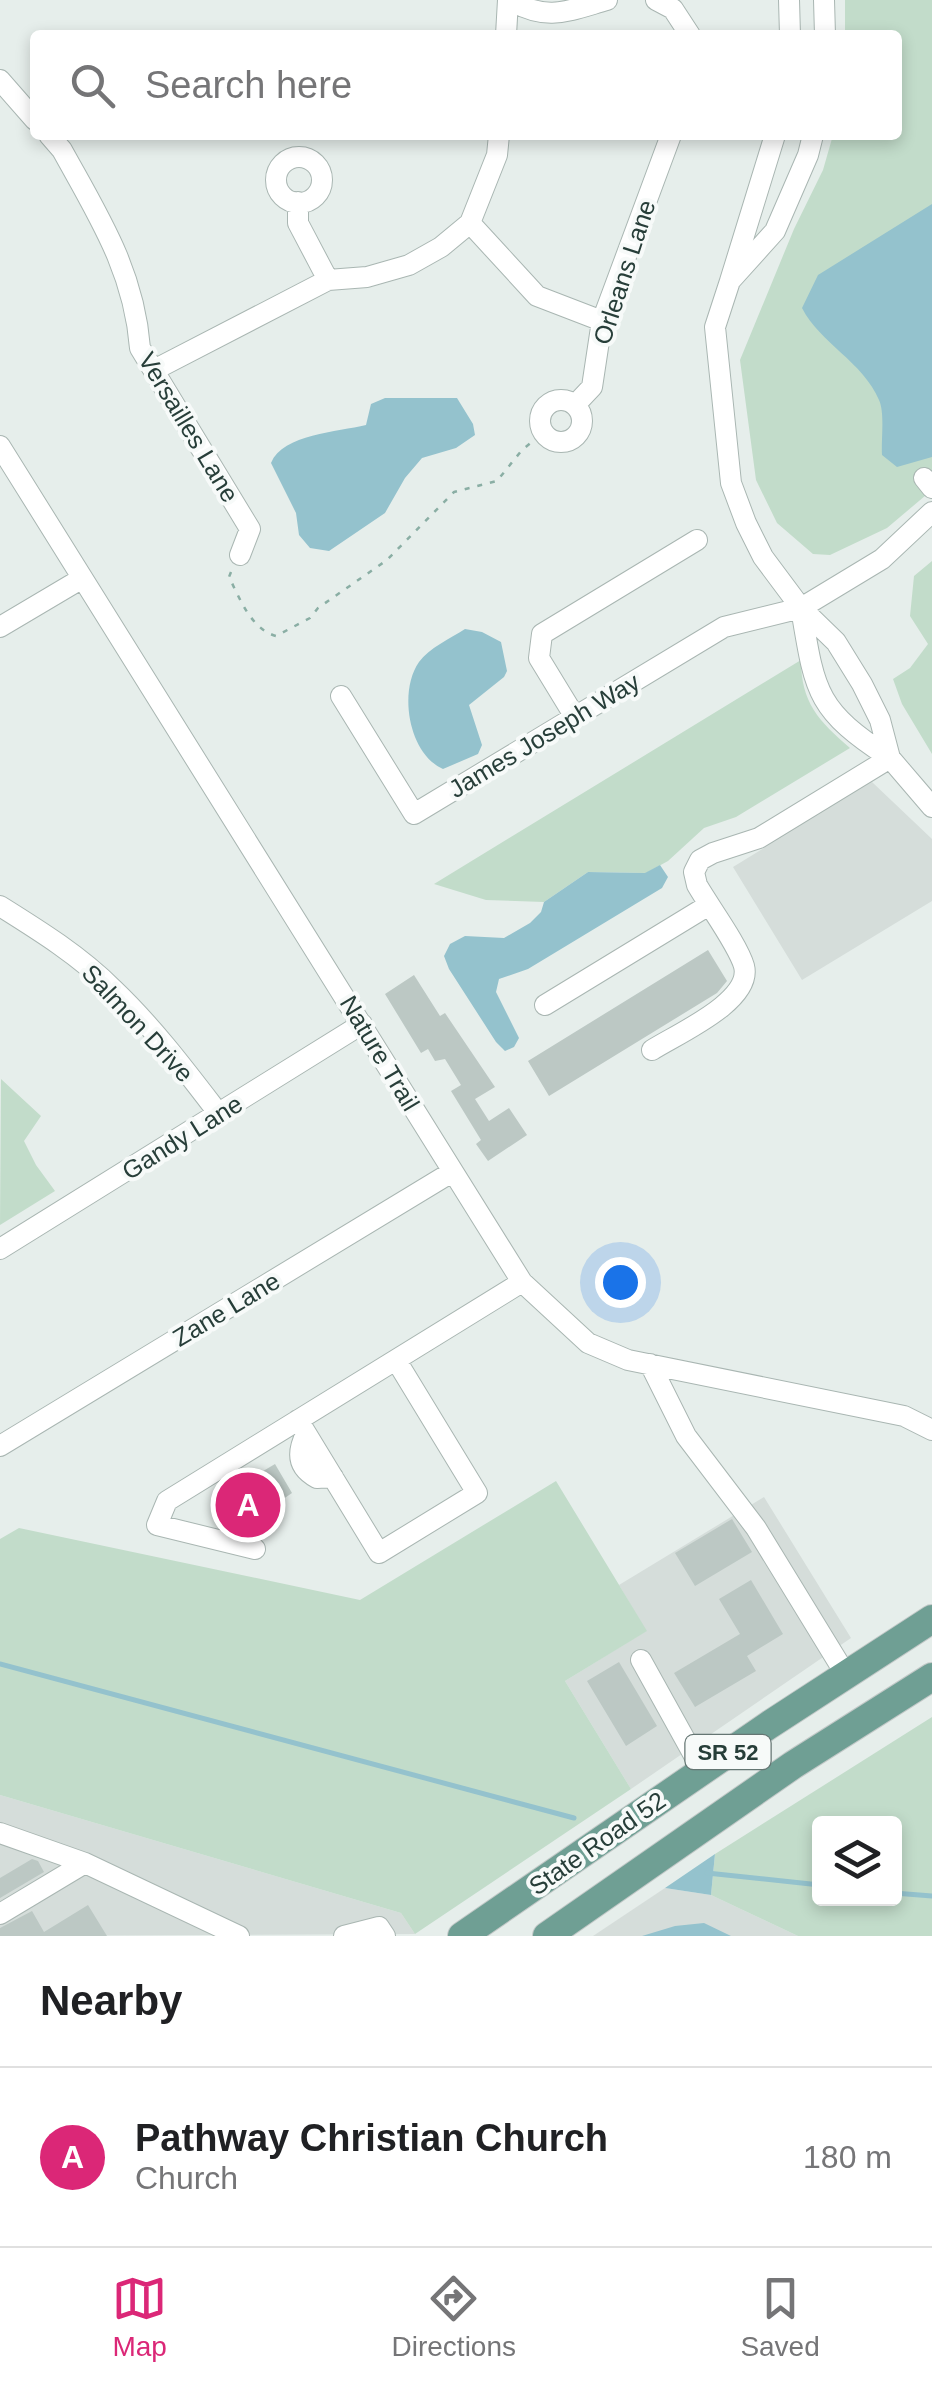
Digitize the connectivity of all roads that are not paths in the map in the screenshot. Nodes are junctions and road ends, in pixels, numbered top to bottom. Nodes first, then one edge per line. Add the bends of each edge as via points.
1 (509, 0) edge
2 (606, 0) edge
3 (656, 0) edge
4 (789, 0) edge
5 (824, 0) edge
6 (506, 30) edge
7 (687, 30) edge
8 (790, 30) edge
9 (825, 30) edge
10 (0, 80) edge
11 (30, 114) edge
12 (52, 140) edge
13 (498, 140) edge
14 (669, 140) edge
15 (773, 140) edge
16 (812, 140) edge
17 (298, 202) dead end
18 (470, 223) junction
19 (328, 280) junction
20 (730, 281) junction
21 (602, 321) junction
22 (154, 370) junction
23 (575, 405) junction
24 (0, 446) edge
25 (932, 512) edge
26 (698, 540) dead end
27 (240, 555) road end
28 (81, 578) junction
29 (802, 608) junction
30 (0, 626) edge
31 (341, 696) dead end
32 (574, 717) junction
33 (890, 758) junction
34 (932, 808) edge
35 (0, 906) edge
36 (709, 906) junction
37 (545, 1005) dead end
38 (362, 1024) junction
39 (652, 1050) dead end
40 (220, 1114) junction
41 (452, 1172) junction
42 (0, 1249) edge
43 (522, 1282) junction
44 (396, 1360) junction
45 (650, 1364) junction
46 (302, 1427) junction
47 (932, 1430) edge
48 (0, 1446) edge
49 (255, 1549) dead end
50 (932, 1619) edge
51 (641, 1660) dead end
52 (846, 1675) junction
53 (932, 1676) edge
54 (702, 1770) junction
55 (0, 1832) edge
56 (85, 1863) junction
57 (0, 1914) edge
58 (239, 1936) edge
59 (344, 1936) edge
60 (385, 1936) edge
61 (462, 1936) edge
62 (547, 1936) edge

1 - 2 street via 530,12 557,14
1 - 6 street
3 - 7 street via 673,9
4 - 8 street
5 - 9 street
10 - 11 street
12 - 22 street, Versailles Lane via 130,281 140,348
13 - 18 street
14 - 21 street, Orleans Lane
15 - 20 street
16 - 20 street via 775,231
17 - 19 street via 298,223
18 - 19 street via 409,265
18 - 21 street via 537,296
19 - 22 street
20 - 29 street via 715,327 731,483 763,557
21 - 23 street, Orleans Lane via 592,387
22 - 27 street, Versailles Lane via 250,529
23 - 23 street, Orleans Lane via 564,400 546,407 540,419 544,432 561,442 574,437 582,425
24 - 28 street, Nature Trail
25 - 29 street, James Joseph Way via 882,559
26 - 32 street via 542,634 539,658
28 - 30 street
28 - 38 street, Nature Trail
29 - 32 street, James Joseph Way via 724,627
29 - 33 street via 836,642 862,684
29 - 33 street via 828,710
31 - 32 street, James Joseph Way via 414,814
33 - 34 street
33 - 36 street via 759,838 700,860 694,872
35 - 40 street, Salmon Drive via 56,940 112,988
36 - 37 street
36 - 39 street via 744,964 743,986
38 - 40 street, Gandy Lane
38 - 41 street, Nature Trail
40 - 42 street, Gandy Lane
41 - 43 street, Nature Trail
41 - 48 street, Zane Lane
43 - 44 street
43 - 45 street, Nature Trail via 588,1343
44 - 46 street
44 - 46 street via 477,1493 379,1553
45 - 47 street, Nature Trail via 904,1416
45 - 52 street via 686,1436 756,1528
46 - 49 street via 167,1501 157,1525
50 - 52 main road, State Road 52 / SR 52
51 - 54 street
52 - 54 main road, State Road 52 / SR 52
53 - 62 main road, State Road 52 / SR 52
54 - 61 main road, State Road 52 / SR 52
55 - 56 street
56 - 57 street
56 - 58 street
59 - 60 street via 379,1927

